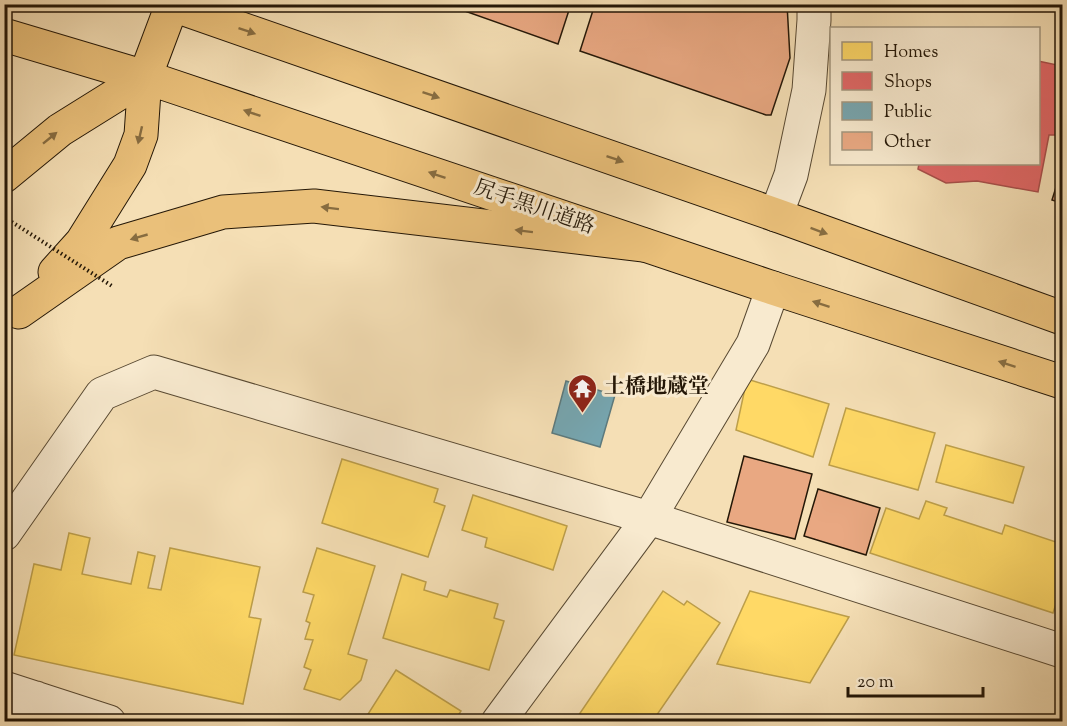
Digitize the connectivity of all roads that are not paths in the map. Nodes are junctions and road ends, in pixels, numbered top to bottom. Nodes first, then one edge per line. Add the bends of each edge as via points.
1 (814, 4) edge
2 (171, 5) edge
3 (4, 35) edge
4 (145, 77) junction
5 (4, 176) edge
6 (776, 215) junction
7 (644, 245) junction
8 (773, 288) junction
9 (1062, 318) edge
10 (11, 319) edge
11 (1062, 382) edge
12 (649, 518) junction
13 (4, 534) edge
14 (1062, 651) edge
15 (4, 688) edge
16 (28, 710) edge
17 (109, 722) edge
18 (498, 722) edge

1 - 6 street via 809,90 791,175
2 - 4 main road
2 -> 6 main road
3 - 4 main road, 尻手黒川道路
5 -> 4 main road via 60,130
7 -> 4 main road, 尻手黒川道路
4 -> 10 main road via 141,135 129,165 82,242
6 -> 9 main road
7 - 8 main road, 尻手黒川道路
7 -> 10 main road via 314,206 223,212 118,243
11 -> 8 main road, 尻手黒川道路
8 - 12 street via 753,344
12 - 13 street via 154,372 102,394
12 - 14 street
12 - 18 street
15 - 16 street
16 - 17 street

